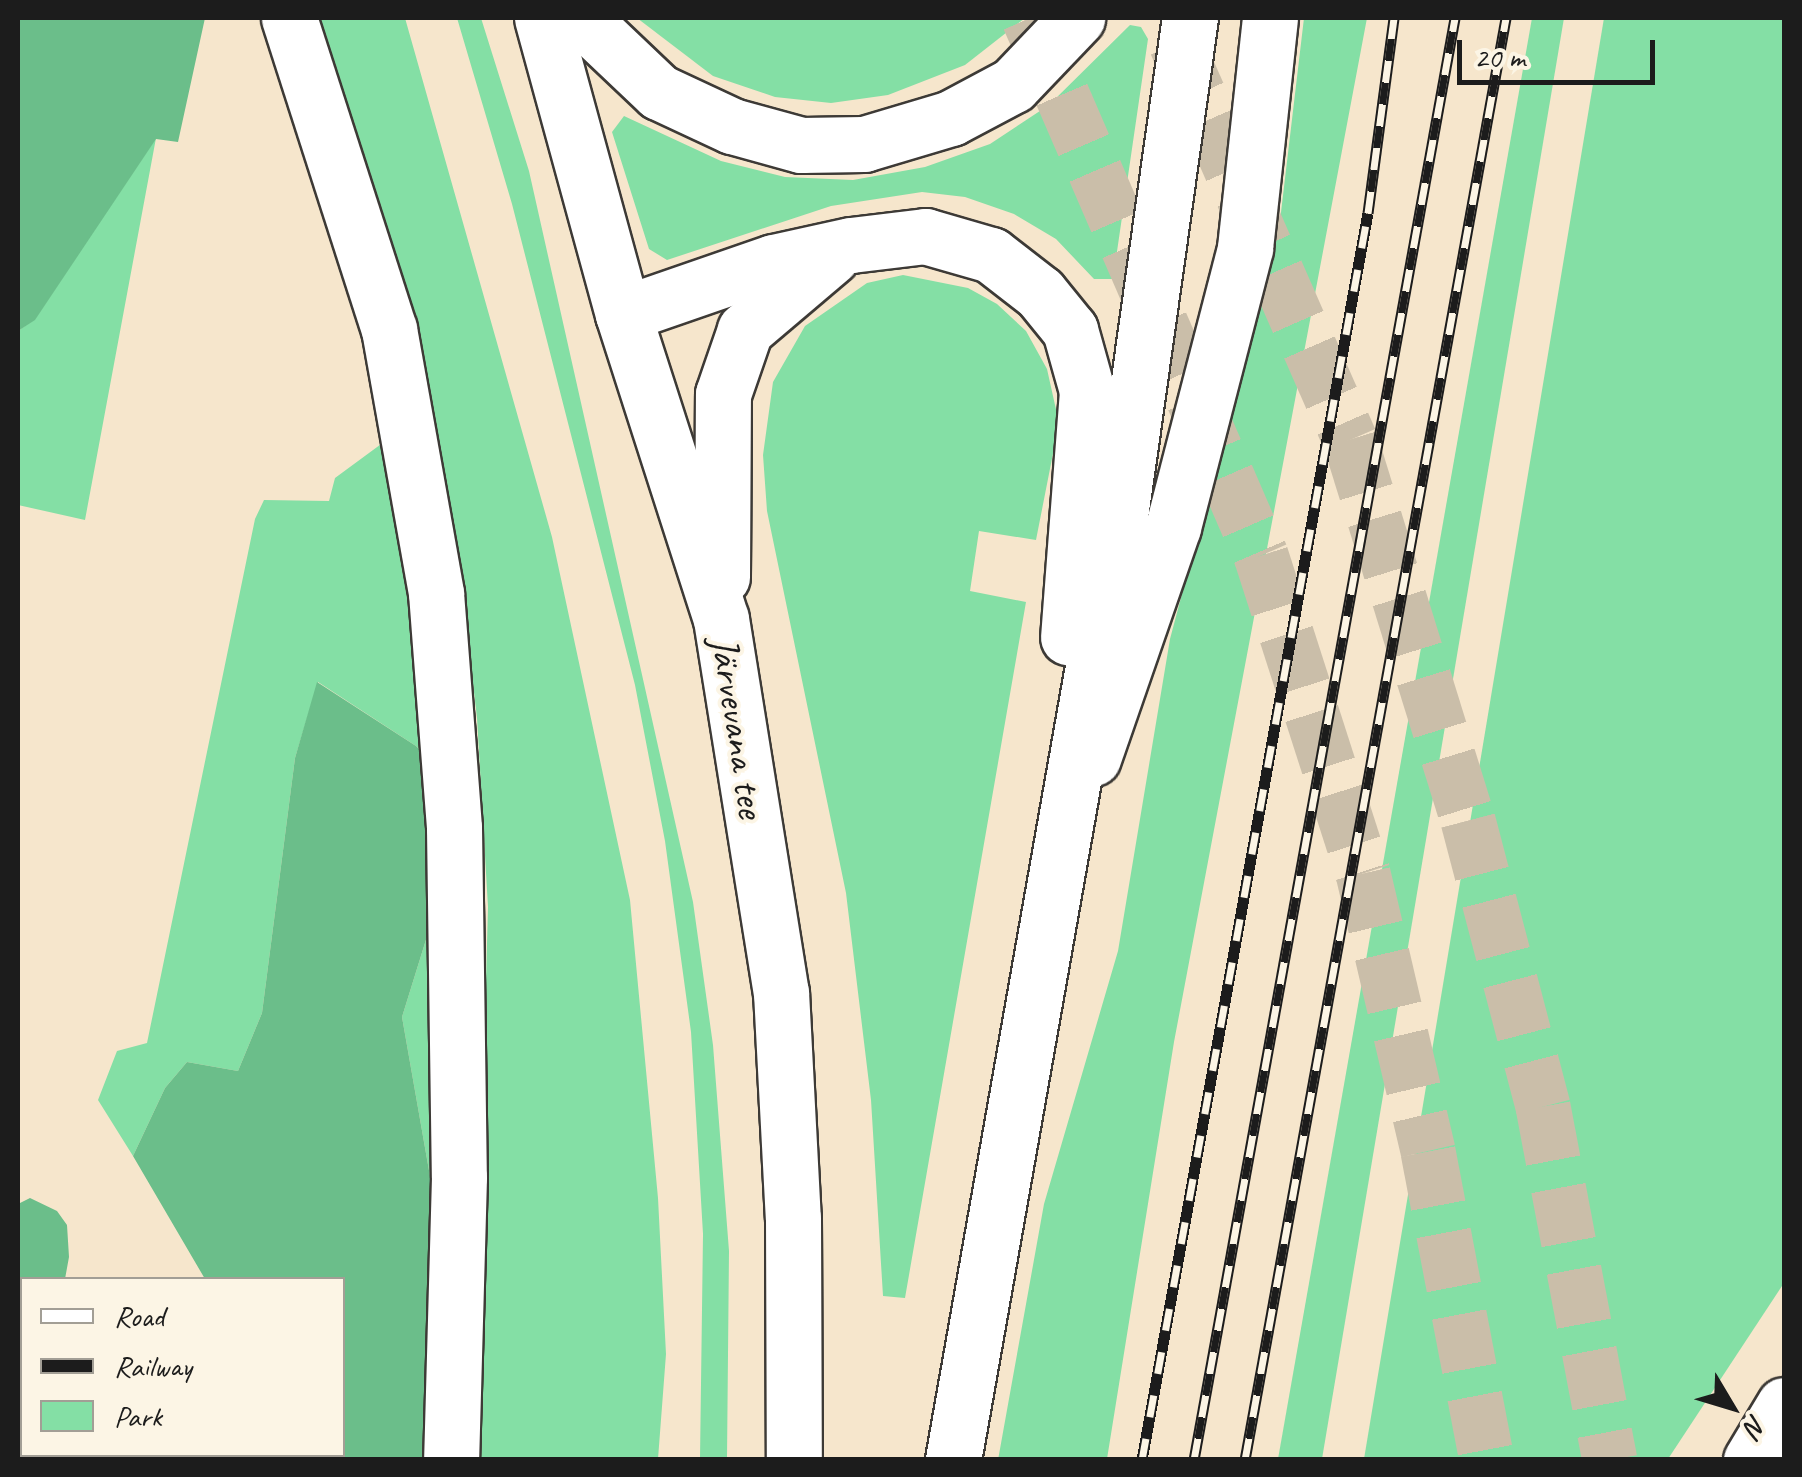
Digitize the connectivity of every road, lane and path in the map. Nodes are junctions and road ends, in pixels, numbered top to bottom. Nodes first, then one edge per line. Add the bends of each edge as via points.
1 (289, 18) edge
2 (542, 18) edge
3 (581, 18) edge
4 (1077, 18) edge
5 (1190, 18) edge
6 (1270, 18) edge
7 (851, 245) junction
8 (624, 314) junction
9 (721, 618) junction
10 (1059, 855) junction
11 (1784, 1404) edge
12 (451, 1460) edge
13 (794, 1460) edge
14 (953, 1460) edge
15 (1751, 1460) edge

1 - 12 main road via 389,329 436,593 454,828 459,1177
2 - 8 main road, Järvevana tee
3 - 4 main road via 660,92 732,126 801,144 864,144 951,118 1013,85
5 - 10 main road via 1121,508
6 - 10 main road via 1244,248 1173,527
7 - 8 main road via 774,262
7 - 9 main road via 801,276 745,330 723,394
7 - 10 main road via 924,236 991,255 1040,293 1070,330 1086,391 1074,495
8 - 9 main road, Järvevana tee
9 - 13 main road, Järvevana tee via 781,992 793,1218
10 - 14 main road
11 - 15 main road

